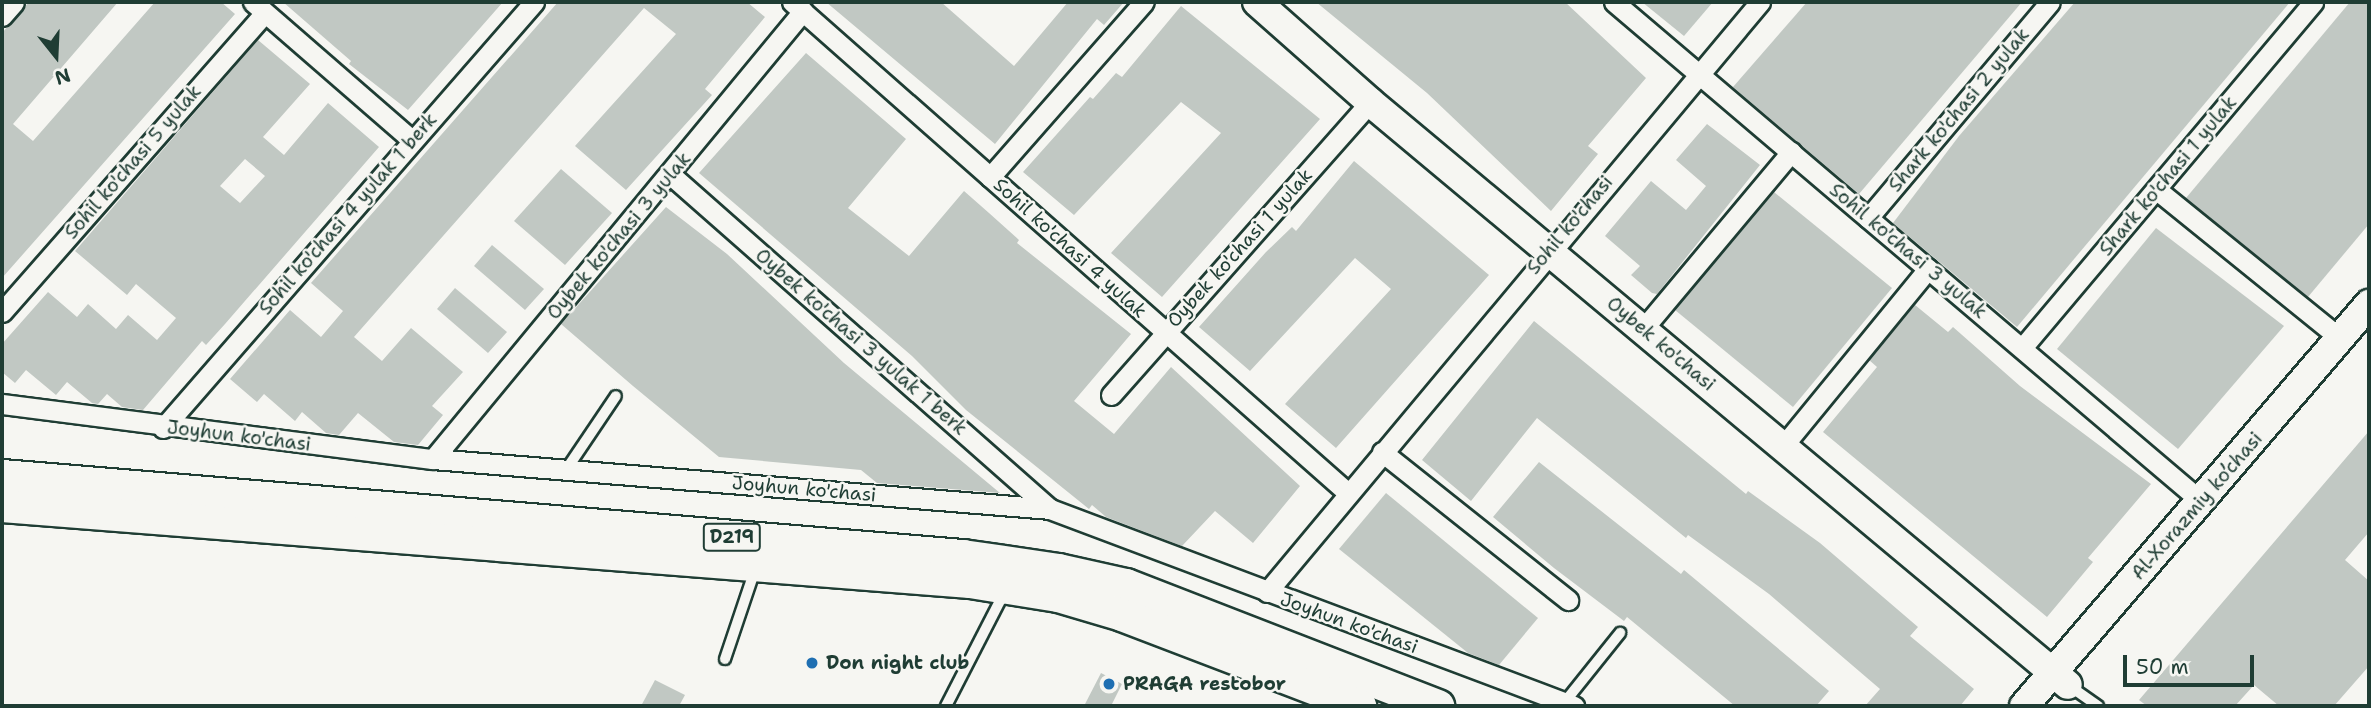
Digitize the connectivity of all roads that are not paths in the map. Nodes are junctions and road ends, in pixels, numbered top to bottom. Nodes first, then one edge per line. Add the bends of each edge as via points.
1 (14, 2) edge
2 (534, 2) edge
3 (1144, 2) edge
4 (1257, 2) edge
5 (1614, 2) edge
6 (1760, 2) edge
7 (2050, 2) edge
8 (2313, 2) edge
9 (797, 6) edge
10 (259, 7) edge
11 (2, 16) edge
12 (1698, 73) junction
13 (1370, 102) junction
14 (412, 140) junction
15 (1791, 152) junction
16 (671, 175) junction
17 (990, 177) junction
18 (2157, 190) junction
19 (1868, 218) junction
20 (1548, 250) junction
21 (1928, 269) junction
22 (2369, 304) edge
23 (2, 312) edge
24 (1643, 329) junction
25 (2369, 333) edge
26 (1165, 334) junction
27 (2340, 339) junction
28 (2022, 348) junction
29 (1111, 395) dead end
30 (616, 396) dead end
31 (2, 404) edge
32 (163, 428) junction
33 (1783, 446) junction
34 (1382, 452) junction
35 (433, 459) junction
36 (566, 470) junction
37 (2, 476) edge
38 (1348, 493) junction
39 (2202, 501) junction
40 (2, 506) edge
41 (1050, 509) junction
42 (756, 565) junction
43 (1007, 588) junction
44 (1267, 592) junction
45 (1568, 600) dead end
46 (1620, 633) dead end
47 (725, 659) dead end
48 (2061, 678) junction
49 (1569, 705) edge
50 (947, 706) edge
51 (1360, 706) edge
52 (1438, 706) edge
53 (2024, 706) edge
54 (2048, 706) edge
55 (2098, 706) edge

1 - 11 street
2 - 14 street, Sohil ko'chasi 4 yulak 1 berk
3 - 17 street
4 - 13 street, Oybek ko'chasi
5 - 12 street, Sohil ko'chasi 3 yulak
6 - 12 street, Sohil ko'chasi
7 - 19 street, Shark ko'chasi 2 yulak
8 - 18 street, Shark ko'chasi 1 yulak
9 - 16 street, Oybek ko'chasi 3 yulak
9 - 17 street, Sohil ko'chasi 4 yulak
10 - 14 street
10 - 23 street, Sohil ko'chasi 5 yulak
12 - 15 street, Sohil ko'chasi 3 yulak
12 - 20 street, Sohil ko'chasi
13 - 20 street, Oybek ko'chasi
13 - 26 street, Oybek ko'chasi 1 yulak
14 - 32 street, Sohil ko'chasi 4 yulak 1 berk
15 - 19 street, Sohil ko'chasi 3 yulak
15 - 24 street
16 - 35 street, Oybek ko'chasi 3 yulak
16 - 41 street, Oybek ko'chasi 3 yulak 1 berk
17 - 26 street, Sohil ko'chasi 4 yulak
18 - 27 street
18 - 28 street, Shark ko'chasi 1 yulak
19 - 21 street, Sohil ko'chasi 3 yulak
20 - 24 street, Oybek ko'chasi
20 - 34 street, Sohil ko'chasi
21 - 28 street, Sohil ko'chasi 3 yulak
21 - 33 street
22 - 27 street, Al-Xorazmiy ko’chasi
24 - 33 street, Oybek ko'chasi
25 - 48 street, Al-Xorazmiy ko’chasi
26 - 29 street, Oybek ko'chasi 1 yulak
26 - 38 street, Sohil ko'chasi 4 yulak
27 - 39 street, Al-Xorazmiy ko’chasi
28 - 39 street, Sohil ko'chasi 3 yulak
30 - 36 lane
31 - 32 street, Joyhun ko'chasi
32 - 35 street, Joyhun ko'chasi
33 - 48 street, Oybek ko'chasi
34 - 38 street, Sohil ko'chasi
34 - 45 street
35 - 36 street, Joyhun ko'chasi
36 - 41 street, Joyhun ko'chasi
37 - 52 main road, D219 via 963,556 1059,569 1126,585
38 - 44 street, Sohil ko'chasi
39 - 48 street, Al-Xorazmiy ko’chasi
40 - 42 main road, D219
41 - 44 street, Joyhun ko'chasi
42 - 43 main road, D219
42 - 47 lane
43 - 50 lane
43 - 51 main road, D219 via 1058,596 1122,615
44 - 49 street, Joyhun ko'chasi
46 - 49 lane
48 - 53 street, Al-Xorazmiy ko’chasi
48 - 54 street, Al-Xorazmiy ko’chasi
48 - 55 lane

